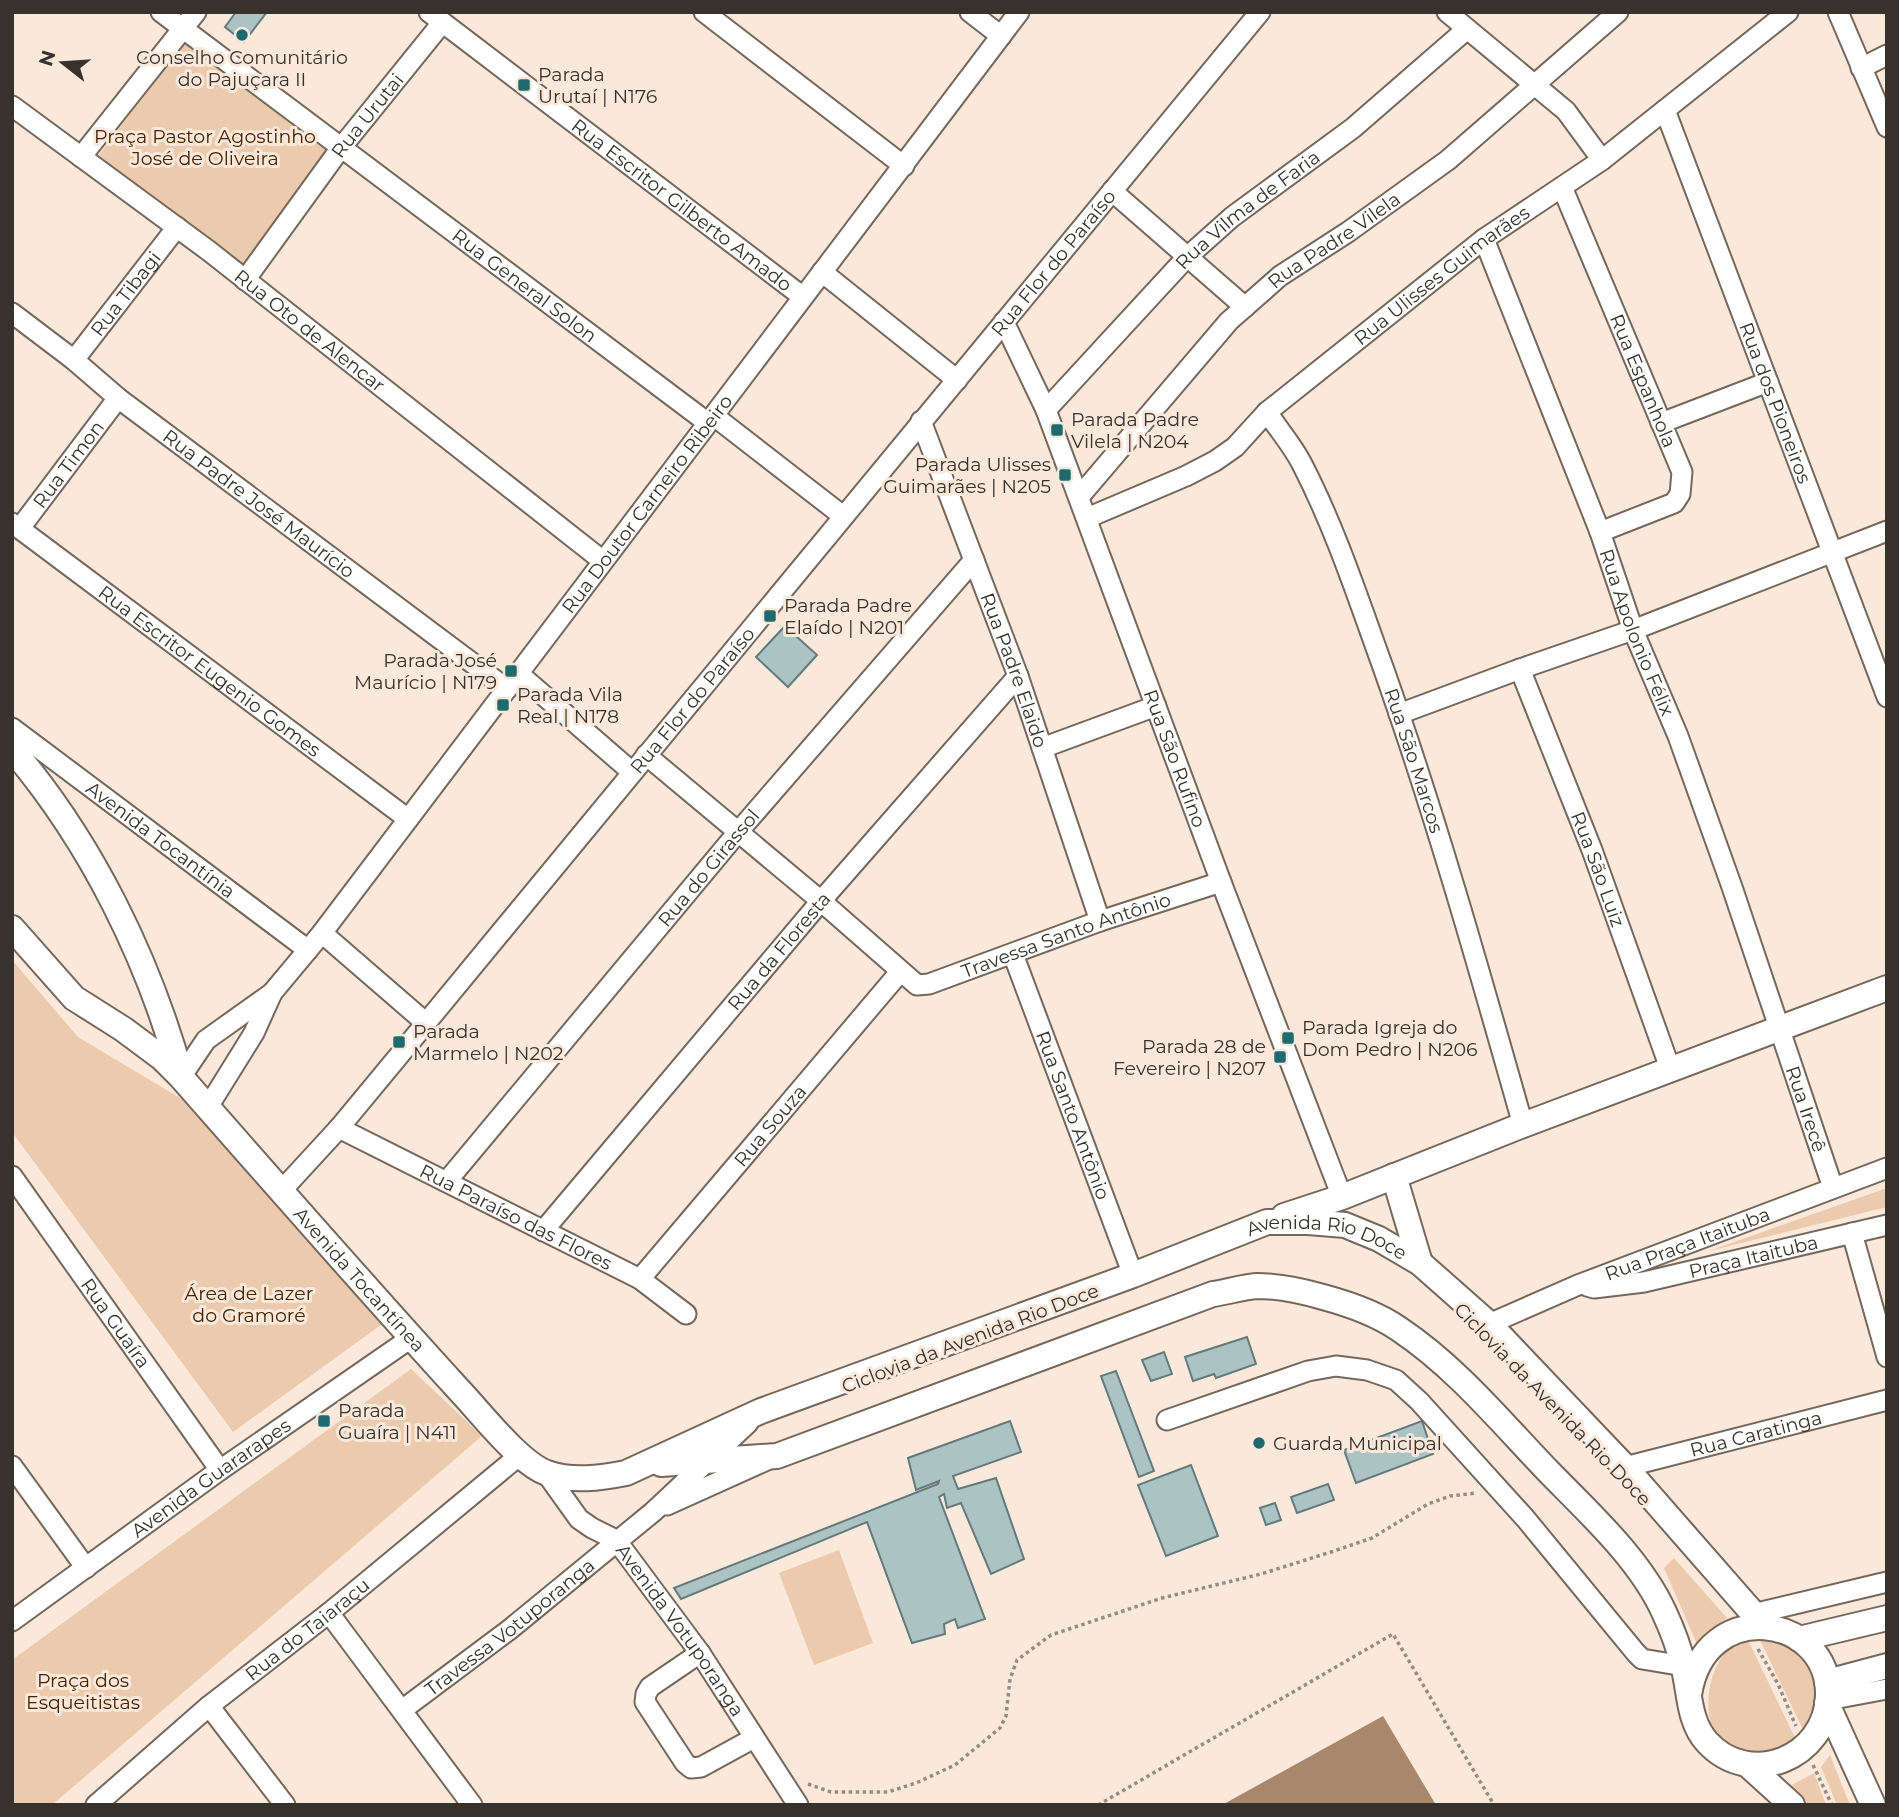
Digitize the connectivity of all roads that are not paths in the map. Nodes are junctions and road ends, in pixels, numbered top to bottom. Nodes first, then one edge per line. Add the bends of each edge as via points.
1 (161, 12) edge
2 (196, 12) edge
3 (704, 12) edge
4 (970, 12) edge
5 (1019, 12) edge
6 (1260, 12) edge
7 (1447, 12) edge
8 (1618, 12) edge
9 (1788, 12) edge
10 (1838, 12) edge
11 (436, 18) edge
12 (183, 29) junction
13 (1467, 29) junction
14 (1001, 36) junction
15 (1887, 55) edge
16 (1861, 68) junction
17 (1535, 84) junction
18 (12, 106) edge
19 (1665, 110) junction
20 (1887, 127) edge
21 (340, 149) junction
22 (81, 157) junction
23 (1602, 160) junction
24 (904, 166) junction
25 (1562, 187) junction
26 (1112, 191) junction
27 (177, 226) junction
28 (1484, 239) junction
29 (1188, 256) junction
30 (822, 272) junction
31 (245, 280) junction
32 (803, 297) junction
33 (1245, 307) junction
34 (12, 313) edge
35 (1004, 322) junction
36 (74, 360) junction
37 (957, 380) junction
38 (1768, 382) junction
39 (118, 398) junction
40 (1046, 410) junction
41 (1267, 412) junction
42 (711, 419) junction
43 (921, 421) junction
44 (1661, 423) junction
45 (1079, 497) junction
46 (843, 516) junction
47 (1087, 517) junction
48 (16, 526) edge
49 (1887, 531) edge
50 (1600, 532) junction
51 (1831, 552) junction
52 (974, 560) junction
53 (604, 561) junction
54 (1633, 630) junction
55 (1880, 656) edge
56 (1520, 668) junction
57 (1018, 676) junction
58 (513, 681) junction
59 (1887, 697) edge
60 (1156, 706) junction
61 (1399, 714) junction
62 (12, 728) edge
63 (1042, 748) junction
64 (12, 749) edge
65 (646, 755) junction
66 (632, 772) junction
67 (408, 818) junction
68 (738, 832) junction
69 (1221, 882) junction
70 (821, 901) junction
71 (1100, 921) junction
72 (12, 928) edge
73 (322, 933) junction
74 (308, 950) junction
75 (1013, 954) junction
76 (906, 978) junction
77 (1887, 988) edge
78 (272, 993) junction
79 (426, 1023) junction
80 (1779, 1030) junction
81 (1671, 1071) junction
82 (181, 1077) junction
83 (208, 1107) junction
84 (1523, 1125) junction
85 (339, 1128) junction
86 (1887, 1168) edge
87 (12, 1176) edge
88 (1394, 1177) junction
89 (447, 1181) junction
90 (1833, 1188) junction
91 (282, 1190) junction
92 (1342, 1196) junction
93 (1267, 1222) junction
94 (1887, 1225) edge
95 (543, 1231) junction
96 (1852, 1233) junction
97 (1420, 1263) junction
98 (1133, 1275) junction
99 (640, 1279) junction
100 (1577, 1284) junction
101 (686, 1314) dead end
102 (1489, 1324) junction
103 (411, 1338) junction
104 (1887, 1357) edge
105 (1887, 1400) edge
106 (761, 1411) junction
107 (1167, 1420) dead end
108 (520, 1455) junction
109 (777, 1456) junction
110 (705, 1461) junction
111 (12, 1466) edge
112 (643, 1466) junction
113 (1625, 1467) junction
114 (220, 1470) junction
115 (546, 1473) junction
116 (653, 1512) junction
117 (616, 1540) junction
118 (86, 1568) junction
119 (1887, 1582) edge
120 (328, 1613) junction
121 (1887, 1618) edge
122 (12, 1621) edge
123 (1755, 1622) junction
124 (1799, 1639) junction
125 (700, 1653) junction
126 (1684, 1666) junction
127 (1887, 1666) edge
128 (1887, 1689) edge
129 (1689, 1695) junction
130 (1827, 1695) junction
131 (209, 1706) junction
132 (402, 1710) junction
133 (754, 1738) junction
134 (1748, 1765) junction
135 (101, 1803) edge
136 (285, 1805) edge
137 (472, 1805) edge
138 (798, 1805) edge
139 (1792, 1805) edge
140 (1873, 1805) edge

1 - 12 street, Rua General Solon
2 - 12 street
3 - 24 street
4 - 14 street
5 - 14 street, Rua Doutor Carneiro Ribeiro
6 - 26 street, Rua Flor do Paraíso
7 - 13 street
8 - 17 street, Rua Padre Vilela
9 - 19 street, Rua Ulisses Guimarães
10 - 16 street
11 - 21 street, Rua Urutai
11 - 32 street, Rua Escritor Gilberto Amado
12 - 21 street, Rua General Solon
12 - 22 street
13 - 17 street
13 - 29 street, Rua Vilma de Faria via 1353,128
14 - 24 street, Rua Doutor Carneiro Ribeiro
15 - 16 street
16 - 20 street
17 - 23 street via 1566,111
17 - 33 street, Rua Padre Vilela via 1448,160 1280,276
18 - 22 street, Rua Oto de Alencar
19 - 23 street, Rua Ulisses Guimarães
19 - 38 street, Rua dos Pioneiros
21 - 31 street, Rua Urutai
21 - 42 street, Rua General Solon
22 - 27 street, Rua Oto de Alencar
23 - 25 street, Rua Ulisses Guimarães
24 - 30 street, Rua Doutor Carneiro Ribeiro
25 - 28 street, Rua Ulisses Guimarães
25 - 44 street, Rua Espanhola
26 - 29 street
26 - 35 street, Rua Flor do Paraíso
27 - 31 street, Rua Oto de Alencar
27 - 36 street, Rua Tibagi
28 - 41 street, Rua Ulisses Guimarães
28 - 50 street, Rua Apolonio Félix
29 - 33 street
29 - 40 street, Rua Vilma de Faria
30 - 32 street, Rua Doutor Carneiro Ribeiro
30 - 37 street
31 - 53 street, Rua Oto de Alencar
32 - 42 street, Rua Doutor Carneiro Ribeiro
33 - 45 street, Rua Padre Vilela
34 - 36 street, Rua Padre José Maurício
35 - 37 street, Rua Flor do Paraíso
35 - 40 street, Rua São Rufino
36 - 39 street, Rua Padre José Maurício
37 - 43 street, Rua Flor do Paraíso
38 - 44 street
38 - 51 street, Rua dos Pioneiros
39 - 48 street, Rua Timon
39 - 58 street, Rua Padre José Maurício
40 - 45 street, Rua São Rufino
41 - 47 street, Rua Ulisses Guimarães via 1235,447 1214,461
41 - 61 street, Rua São Marcos via 1301,461 1323,508
42 - 46 street, Rua General Solon
42 - 53 street, Rua Doutor Carneiro Ribeiro
43 - 46 street, Rua Flor do Paraíso
43 - 52 street, Rua Padre Elaido
44 - 50 street, Rua Espanhola via 1682,472 1680,494 1674,503
45 - 47 street, Rua São Rufino
46 - 65 street, Rua Flor do Paraíso
47 - 60 street, Rua São Rufino
48 - 67 street, Rua Escritor Eugenio Gomes
49 - 51 street
50 - 54 street, Rua Apolonio Félix
51 - 54 street
51 - 55 street, Rua dos Pioneiros
52 - 57 street, Rua Padre Elaido
52 - 68 street, Rua do Girassol
53 - 58 street, Rua Doutor Carneiro Ribeiro
54 - 56 street
54 - 80 street, Rua Apolonio Félix via 1678,736
55 - 59 street, Rua dos Pioneiros
56 - 61 street
56 - 81 street, Rua São Luiz via 1592,850
57 - 63 street, Rua Padre Elaido
57 - 70 street, Rua da Floresta
58 - 66 street, Rua Padre José Maurício
58 - 67 street, Rua Doutor Carneiro Ribeiro
60 - 63 street
60 - 69 street, Rua São Rufino
61 - 84 street, Rua São Marcos via 1459,898
62 - 74 street, Avenida Tocantínia
63 - 71 street, Rua Padre Elaido
64 - 82 main road, Avenida Tocantínea via 83,846 122,918 167,1026
65 - 66 street, Rua Flor do Paraíso
65 - 68 street
66 - 79 street, Rua Flor do Paraíso
67 - 73 street, Rua Doutor Carneiro Ribeiro
68 - 70 street
68 - 89 street, Rua do Girassol
69 - 71 street, Travessa Santo Antônio
69 - 92 street, Rua São Rufino
70 - 76 street
70 - 95 street, Rua da Floresta
71 - 75 street, Travessa Santo Antônio
72 - 82 main road, Avenida Tocantínea via 74,998 123,1029
73 - 74 street, Rua Doutor Carneiro Ribeiro
73 - 79 street
74 - 78 street, Rua Doutor Carneiro Ribeiro
75 - 76 street, Travessa Santo Antônio via 923,986
75 - 98 street, Rua Santo Antônio
76 - 99 street, Rua Souza
77 - 80 main road
78 - 82 street, Rua Doutor Carneiro Ribeiro via 212,1035
78 - 83 street, Rua Doutor Carneiro Ribeiro via 254,1033
79 - 85 street, Rua Flor do Paraíso
80 - 81 main road
80 - 90 street, Rua Irecê
81 - 84 main road
82 - 83 main road, Avenida Tocantínea
83 - 91 main road, Avenida Tocantínea
84 - 88 main road
85 - 89 street, Rua Paraíso das Flores
85 - 91 street, Rua Flor do Paraíso
86 - 90 street, Rua Praça Itaituba
87 - 114 street, Rua Guaíra
88 - 92 main road
88 - 97 main road
89 - 95 street, Rua Paraíso das Flores
90 - 100 street, Rua Praça Itaituba
91 - 103 main road, Avenida Tocantínea
92 - 93 main road
93 - 97 main road, Avenida Rio Doce via 1345,1225
93 - 98 main road, Avenida Rio Doce
94 - 96 street, Praça Itaituba
95 - 99 street, Rua Paraíso das Flores
96 - 100 street, Praça Itaituba via 1644,1282 1594,1288
96 - 104 street
97 - 102 main road, Avenida Rio Doce
98 - 106 main road, Avenida Rio Doce
99 - 101 street, Rua Paraíso das Flores
100 - 102 street, Rua Praça Itaituba
102 - 113 main road, Avenida Rio Doce
103 - 108 main road, Avenida Tocantínea
103 - 114 street, Avenida Guararapes
105 - 113 street, Rua Caratinga
106 - 110 street, Avenida Rio Doce
106 - 112 main road, Avenida Rio Doce
107 - 126 street via 1308,1371 1336,1367 1367,1370 1396,1381 1499,1490 1636,1653 1643,1659
108 - 115 main road, Avenida Tocantínea
108 - 120 street, Rua do Taiaraçu
109 - 110 main road, Avenida Rio Doce
109 - 116 street, Avenida Rio Doce
109 - 126 main road, Avenida Rio Doce via 1213,1294 1256,1286 1303,1292 1353,1306 1398,1328 1438,1358 1587,1510 1644,1576 1664,1612
110 - 112 main road, Avenida Rio Doce
110 - 116 street, Avenida Rio Doce
111 - 118 street
112 - 115 main road, Avenida Rio Doce via 603,1478
113 - 123 main road, Avenida Rio Doce
114 - 118 street, Avenida Guararapes
115 - 117 street, Avenida Votuporanga via 579,1518
116 - 117 street, Avenida Rio Doce
117 - 125 street, Avenida Votuporanga
117 - 132 street, Travessa Votuporanga via 509,1630
118 - 122 street, Avenida Guararapes
119 - 123 street
120 - 131 street, Rua do Taiaraçu
120 - 132 street
121 - 124 main road
123 - 124 main road, Avenida Rio Doce
123 - 129 main road via 1706,1651 1692,1676
124 - 130 main road via 1816,1658
125 - 133 street, Avenida Votuporanga
125 - 133 street via 650,1686 645,1702 691,1768 701,1768
126 - 129 main road, Avenida Rio Doce
127 - 130 main road
128 - 130 street
129 - 134 main road, Avenida Rio Doce via 1694,1719 1706,1741 1718,1753
130 - 134 main road, Avenida Rio Doce via 1820,1728 1805,1748 1784,1761
130 - 140 main road
131 - 135 street, Rua do Taiaraçu
131 - 136 street
132 - 137 street
133 - 138 street, Avenida Votuporanga
134 - 139 main road, Avenida Rio Doce

